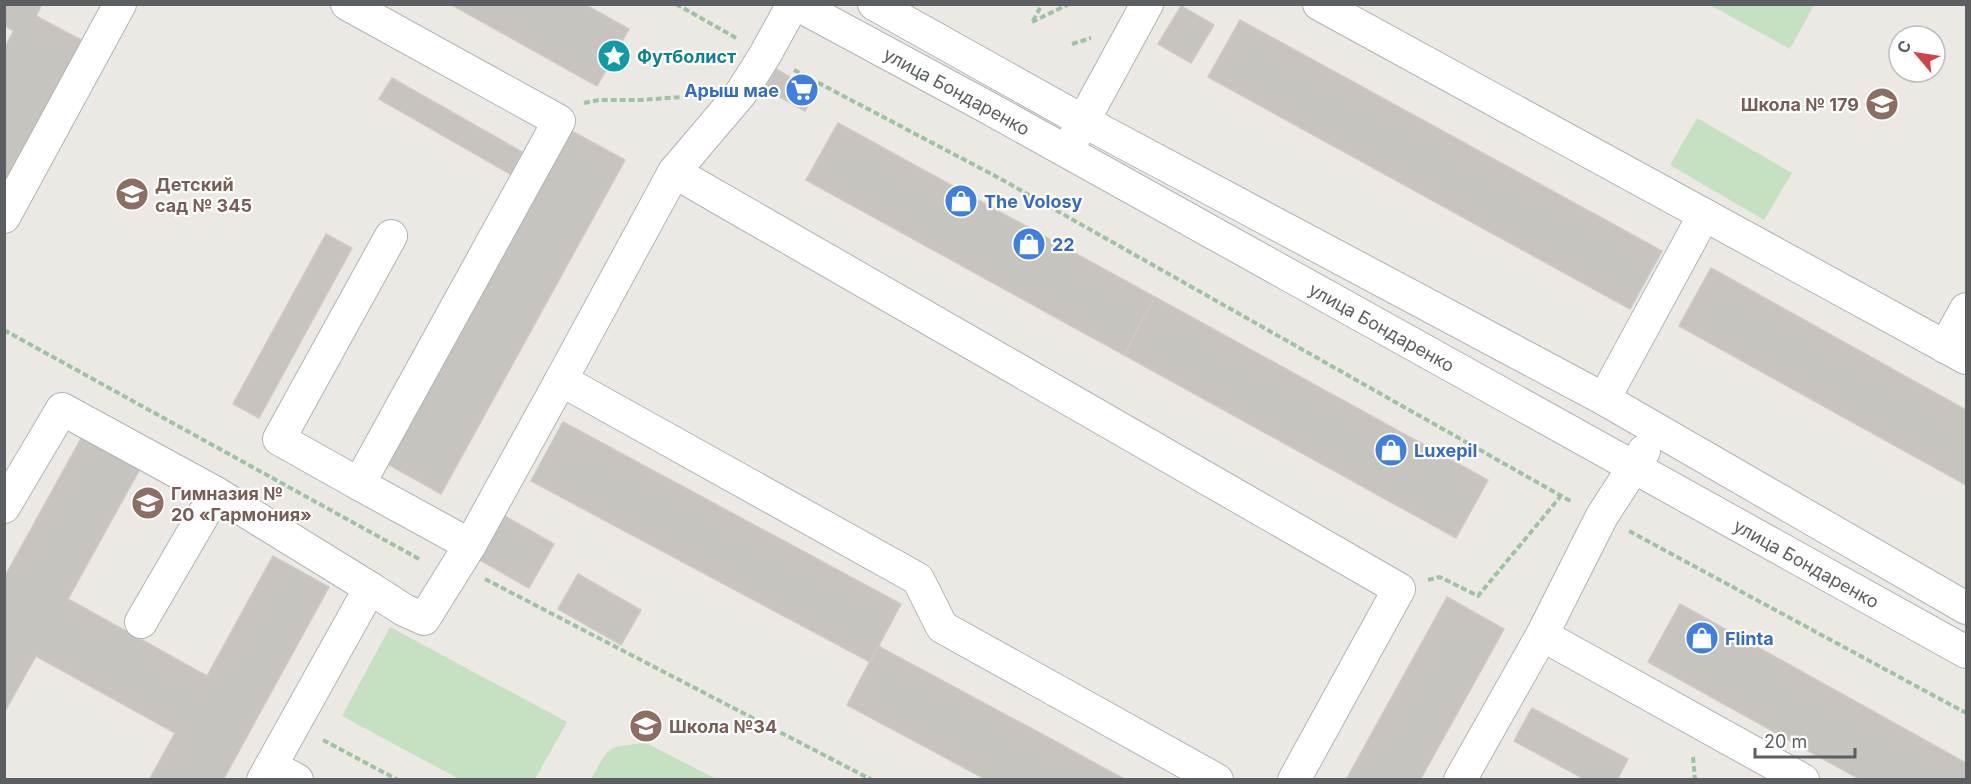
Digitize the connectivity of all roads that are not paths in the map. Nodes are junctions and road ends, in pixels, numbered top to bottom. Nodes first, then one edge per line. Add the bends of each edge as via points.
1 (120, 4) edge
2 (347, 4) edge
3 (795, 4) edge
4 (874, 4) edge
5 (1147, 4) edge
6 (1319, 4) edge
7 (1083, 121) junction
8 (1066, 153) junction
9 (674, 172) junction
10 (1704, 215) junction
11 (4, 217) edge
12 (390, 236) dead end
13 (1966, 309) edge
14 (1956, 353) edge
15 (561, 380) junction
16 (1604, 399) junction
17 (1656, 429) junction
18 (1634, 467) junction
19 (359, 484) junction
20 (216, 493) junction
21 (4, 507) edge
22 (465, 556) junction
23 (370, 588) junction
24 (1966, 608) edge
25 (141, 622) dead end
26 (1542, 635) junction
27 (1966, 652) edge
28 (277, 775) edge
29 (1217, 780) edge
30 (1294, 780) edge
31 (1460, 780) edge
32 (1803, 780) edge

1 - 11 street
2 - 19 street via 559,121
3 - 8 street, улица Бондаренко
3 - 9 street via 741,93
4 - 7 street, улица Бондаренко
5 - 7 street
6 - 10 street
7 - 8 street
7 - 16 street, улица Бондаренко
8 - 18 street, улица Бондаренко
9 - 15 street
9 - 30 street via 1399,589
10 - 14 street
10 - 16 street
12 - 19 street via 279,439
13 - 14 street
15 - 22 street
15 - 29 street via 918,579 942,627
16 - 17 street, улица Бондаренко
17 - 18 street
17 - 24 street, улица Бондаренко
18 - 26 street via 1602,516
18 - 27 street, улица Бондаренко
19 - 22 street
20 - 21 street via 62,409
20 - 23 street
20 - 25 street
22 - 23 street via 424,619
23 - 28 street via 294,724
26 - 31 street
26 - 32 street

